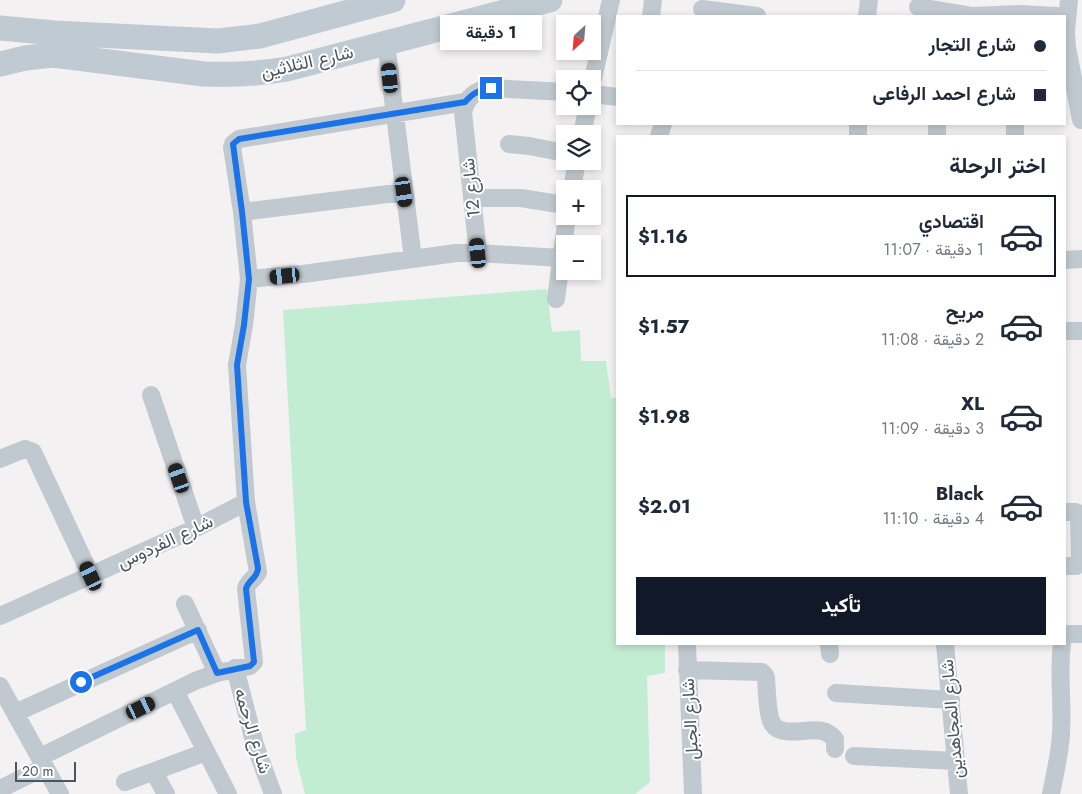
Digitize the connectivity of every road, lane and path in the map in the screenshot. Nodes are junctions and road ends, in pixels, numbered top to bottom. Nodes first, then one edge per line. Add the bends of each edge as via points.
1 (393, 0) edge
2 (550, 0) edge
3 (611, 0) edge
4 (653, 0) edge
5 (869, 0) edge
6 (918, 8) edge
7 (702, 9) dead end
8 (1065, 13) edge
9 (651, 15) edge
10 (749, 15) edge
11 (867, 15) edge
12 (965, 15) edge
13 (996, 15) edge
14 (0, 28) edge
15 (1066, 32) edge
16 (386, 43) junction
17 (53, 44) junction
18 (1067, 62) edge
19 (0, 64) edge
20 (595, 70) edge
21 (556, 92) edge
22 (601, 95) edge
23 (616, 98) edge
24 (465, 102) junction
25 (394, 114) junction
26 (1076, 120) edge
27 (509, 144) dead end
28 (556, 151) edge
29 (404, 192) junction
30 (472, 198) junction
31 (556, 204) edge
32 (242, 212) junction
33 (478, 253) junction
34 (556, 258) edge
35 (412, 259) junction
36 (1082, 259) edge
37 (1066, 260) edge
38 (249, 279) junction
39 (558, 280) edge
40 (556, 299) dead end
41 (1066, 331) edge
42 (1082, 331) edge
43 (151, 395) dead end
44 (0, 459) edge
45 (246, 502) junction
46 (1066, 512) edge
47 (196, 528) junction
48 (1066, 566) edge
49 (91, 576) junction
50 (185, 604) dead end
51 (0, 616) edge
52 (198, 630) junction
53 (1066, 634) edge
54 (1082, 634) edge
55 (687, 645) edge
56 (945, 645) edge
57 (1062, 645) edge
58 (246, 665) junction
59 (687, 670) junction
60 (217, 673) junction
61 (0, 686) edge
62 (175, 691) junction
63 (836, 693) dead end
64 (951, 700) junction
65 (15, 713) junction
66 (835, 749) dead end
67 (206, 752) junction
68 (854, 756) dead end
69 (956, 760) junction
70 (42, 762) junction
71 (154, 772) junction
72 (125, 782) dead end
73 (0, 789) edge
74 (60, 794) edge
75 (166, 794) edge
76 (228, 794) edge
77 (272, 794) edge
78 (693, 794) edge
79 (959, 794) edge
80 (1051, 794) edge

1 - 17 street, شارع الثلاثين via 239,40
2 - 16 street, شارع الثلاثين
3 - 20 street
4 - 9 street
5 - 11 street
6 - 12 street
7 - 10 street
8 - 13 street
14 - 17 street, شارع الثلاثين
15 - 18 street
16 - 17 street, شارع الثلاثين via 286,69 238,75 204,74
16 - 25 street
17 - 19 street, شارع الثلاثين via 24,58
18 - 26 street
21 - 24 street via 480,89
22 - 23 street
24 - 25 street
24 - 30 street, شارع 12 via 463,112
25 - 29 street
25 - 32 street, شارع الرحمه via 239,139 232,147
27 - 28 street
29 - 32 street
29 - 35 street
30 - 31 street via 521,198
30 - 33 street, شارع 12
32 - 38 street, شارع الرحمه
33 - 34 street
33 - 35 street
35 - 38 street
36 - 37 street
38 - 45 street, شارع الرحمه via 237,365
39 - 40 street
41 - 42 street
43 - 47 street
44 - 49 street via 24,449 33,452
45 - 47 street, شارع الفردوس
45 - 58 street, شارع الرحمه via 258,572 246,589
46 - 48 street via 1079,514 1080,562 1076,566
47 - 49 street, شارع الفردوس
49 - 51 street, شارع الفردوس
50 - 52 street
52 - 60 street
52 - 65 street
53 - 54 street
55 - 59 street, شارع الجبل
56 - 64 street, شارع المجاهدين
57 - 80 street via 1059,684 1061,732
58 - 60 street
58 - 77 street, شارع الرحمه via 256,744
59 - 66 street via 762,672 766,678 773,725 785,732 822,730 835,739
59 - 78 street, شارع الجبل
60 - 62 street
61 - 65 street
62 - 67 street
62 - 70 street
63 - 64 street
64 - 69 street, شارع المجاهدين
65 - 70 street
67 - 71 street
67 - 76 street
68 - 69 street
69 - 79 street, شارع المجاهدين
70 - 73 street
70 - 74 street
71 - 72 street
71 - 75 street

